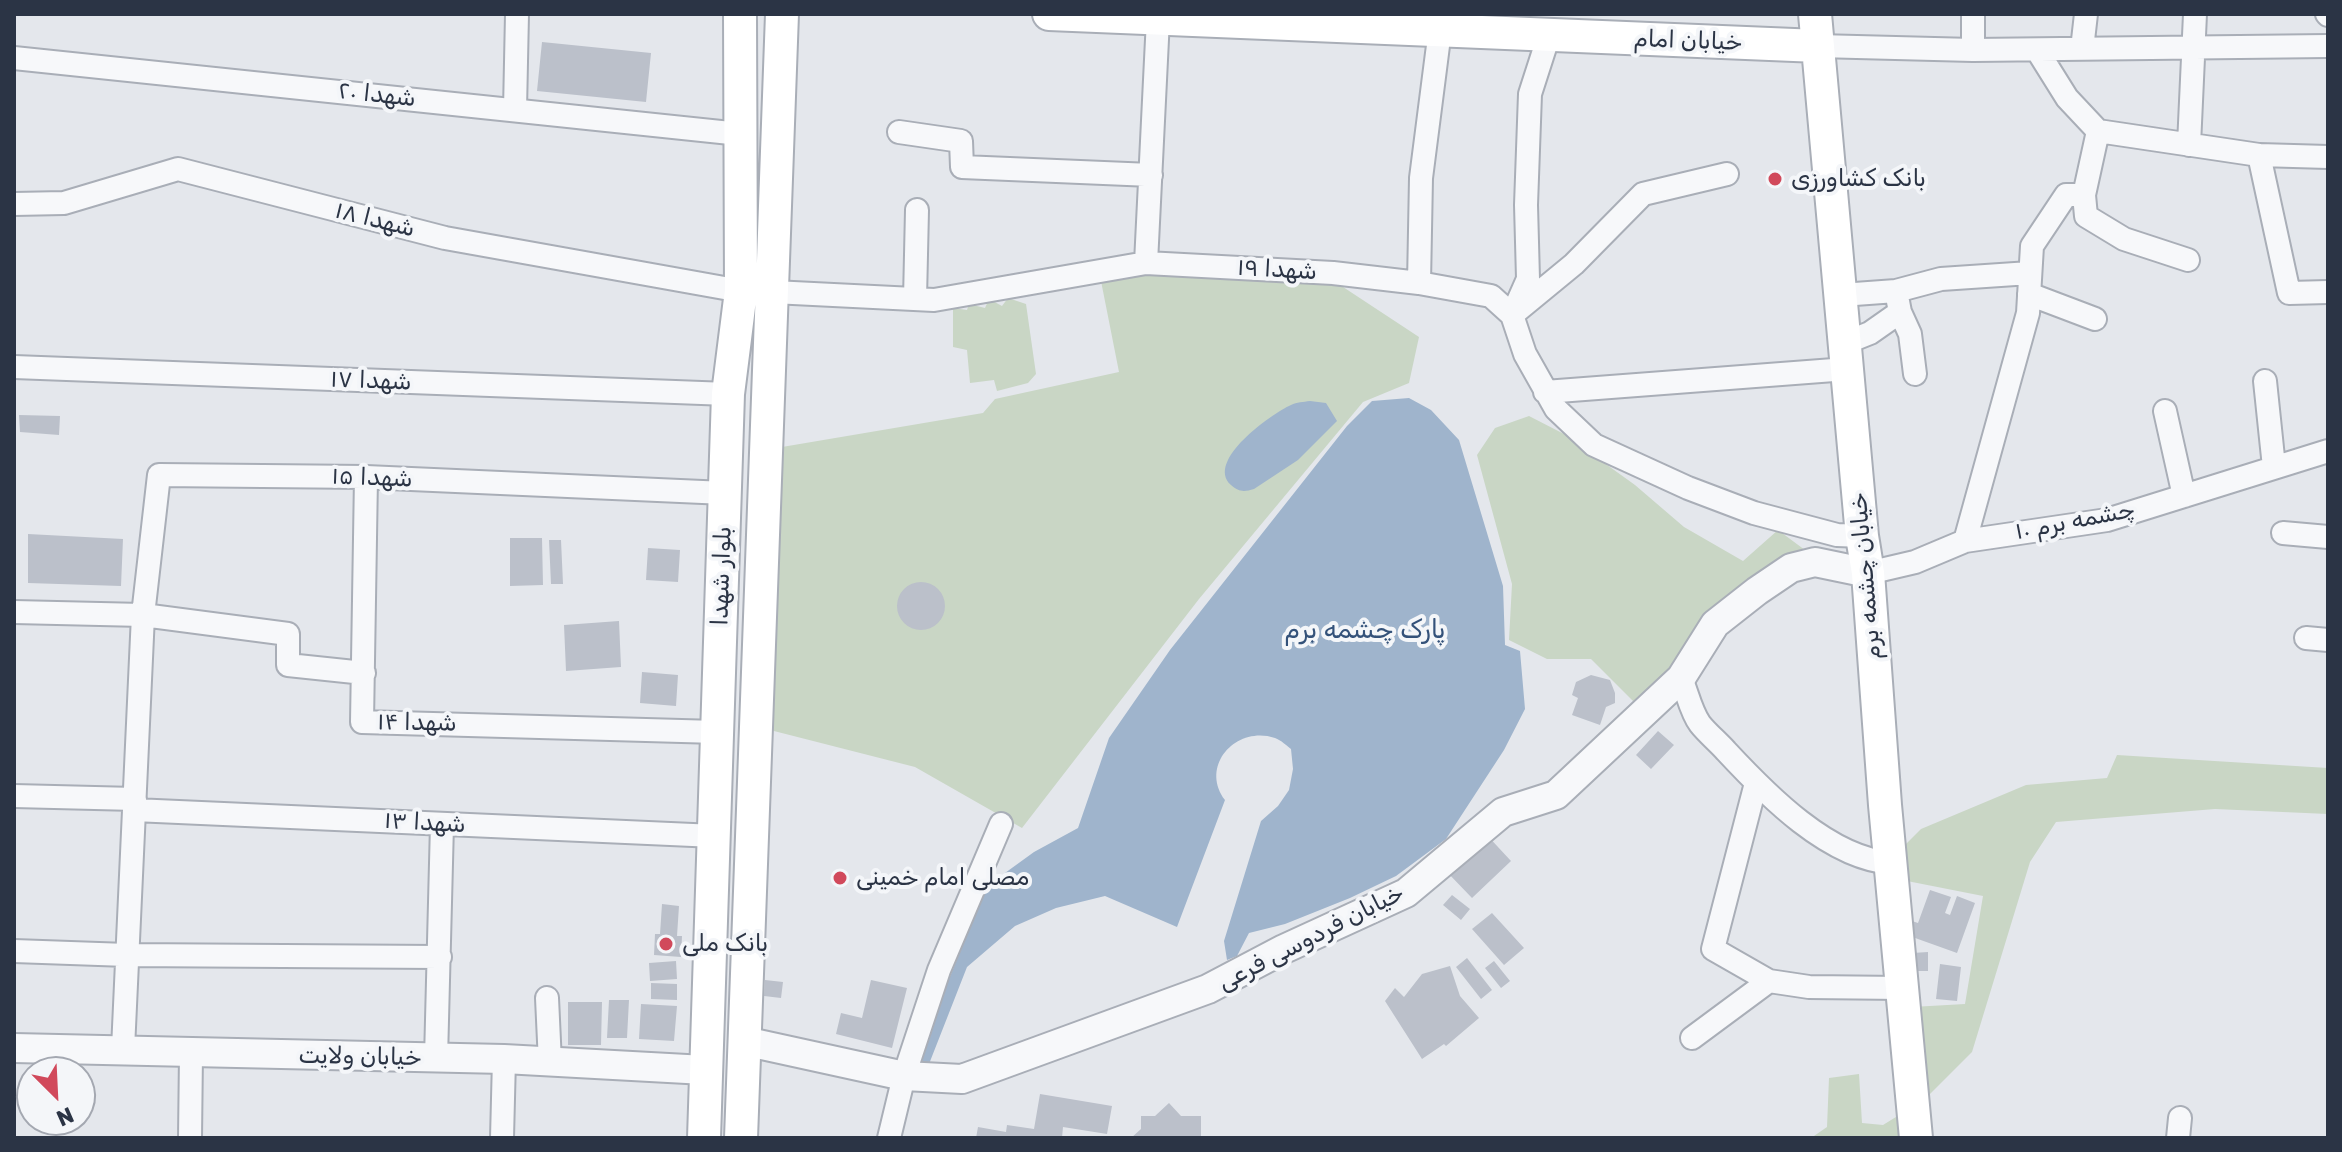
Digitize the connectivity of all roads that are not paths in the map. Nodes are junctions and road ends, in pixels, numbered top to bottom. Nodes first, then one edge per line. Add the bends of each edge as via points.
1 (517, 14) edge
2 (740, 14) edge
3 (782, 14) edge
4 (1049, 14) edge
5 (1815, 14) edge
6 (1973, 14) edge
7 (2086, 14) edge
8 (2195, 14) edge
9 (1158, 19) junction
10 (1443, 22) edge
11 (1549, 35) junction
12 (1818, 46) junction
13 (2328, 46) edge
14 (2193, 47) junction
15 (2082, 49) junction
16 (1973, 50) junction
17 (2037, 50) junction
18 (14, 58) edge
19 (515, 110) junction
20 (2098, 131) junction
21 (899, 132) dead end
22 (740, 134) junction
23 (2189, 145) junction
24 (2259, 155) junction
25 (2328, 157) edge
26 (1727, 174) dead end
27 (1151, 175) junction
28 (2084, 195) junction
29 (14, 204) edge
30 (917, 210) dead end
31 (2188, 260) dead end
32 (1146, 263) junction
33 (1419, 283) junction
34 (2029, 284) junction
35 (757, 291) junction
36 (2328, 292) edge
37 (1841, 295) junction
38 (915, 299) junction
39 (1898, 302) junction
40 (1512, 315) junction
41 (2095, 319) dead end
42 (1846, 356) junction
43 (14, 367) edge
44 (1915, 374) dead end
45 (2265, 381) dead end
46 (1545, 392) junction
47 (728, 394) junction
48 (2165, 411) dead end
49 (2328, 451) edge
50 (2274, 467) junction
51 (366, 477) junction
52 (725, 493) junction
53 (2184, 496) junction
54 (2283, 533) dead end
55 (1862, 536) junction
56 (2328, 537) edge
57 (1965, 541) junction
58 (723, 566) junction
59 (1868, 573) junction
60 (762, 575) junction
61 (14, 612) edge
62 (143, 615) junction
63 (364, 673) junction
64 (1681, 678) junction
65 (717, 732) junction
66 (1756, 783) junction
67 (14, 796) edge
68 (135, 804) junction
69 (442, 824) junction
70 (1001, 824) dead end
71 (715, 836) junction
72 (1892, 863) junction
73 (14, 951) edge
74 (127, 955) junction
75 (440, 957) junction
76 (1769, 981) junction
77 (1902, 988) junction
78 (547, 998) dead end
79 (1692, 1038) dead end
80 (744, 1041) junction
81 (14, 1048) edge
82 (123, 1049) junction
83 (191, 1054) junction
84 (436, 1059) junction
85 (504, 1059) junction
86 (550, 1063) junction
87 (705, 1070) junction
88 (904, 1076) junction
89 (190, 1138) edge
90 (502, 1138) edge
91 (704, 1138) edge
92 (741, 1138) edge
93 (889, 1138) edge
94 (1916, 1138) edge

1 - 19 street
2 - 22 main road, بلوار شهدا
3 - 35 main road, بلوار شهدا
4 - 9 main road, خیابان امام
5 - 12 main road, خیابان چشمه برم
6 - 16 street
7 - 15 street
8 - 14 street
9 - 10 main road, خیابان امام
9 - 27 street
10 - 11 main road, خیابان امام
10 - 33 street via 1421,178
11 - 12 main road, خیابان امام
11 - 40 street via 1530,94 1528,279
12 - 16 street, خیابان امام
12 - 37 main road, خیابان چشمه برم
13 - 14 street, خیابان امام
14 - 15 street, خیابان امام
14 - 23 street
15 - 17 street, خیابان امام
16 - 17 street, خیابان امام
17 - 20 street via 2067,98
18 - 19 street, شهدا ۲۰
19 - 22 street, شهدا ۲۰
20 - 23 street
20 - 28 street
21 - 27 street via 961,141 962,167
22 - 35 main road, بلوار شهدا
23 - 24 street
24 - 25 street
24 - 36 street via 2289,293
26 - 40 street via 1643,194 1574,264
27 - 32 street
28 - 31 street via 2086,216 2124,239
28 - 34 street via 2066,195 2032,246
29 - 35 street, شهدا ۱۸ via 64,203 178,169 445,238
30 - 38 street
32 - 33 street, شهدا ۱۹
32 - 38 street, شهدا ۱۹
33 - 40 street, شهدا ۱۹ via 1491,296
34 - 39 street via 1941,279
34 - 41 street
34 - 57 street via 2028,313
35 - 38 street, شهدا ۱۹
35 - 47 main road, بلوار شهدا
35 - 60 main road, بلوار شهدا
37 - 39 street
37 - 42 main road, خیابان چشمه برم
39 - 42 street
39 - 44 street via 1910,334
40 - 46 street
42 - 46 street
42 - 55 main road, خیابان چشمه برم
43 - 47 street, شهدا ۱۷
45 - 50 street
46 - 55 street via 1594,445 1653,473 1797,526
47 - 52 main road, بلوار شهدا
48 - 53 street
49 - 50 street, چشمه برم ۱۰
50 - 53 street, چشمه برم ۱۰
51 - 52 street, شهدا ۱۵
51 - 62 street, شهدا ۱۵ via 159,475
51 - 63 street, شهدا ۱۴
52 - 58 main road, بلوار شهدا
53 - 57 street, چشمه برم ۱۰ via 2107,520
54 - 56 street
55 - 59 main road, خیابان چشمه برم
57 - 59 street, چشمه برم ۱۰ via 1915,562
58 - 60 main road via 736,555 748,558
58 - 65 main road, بلوار شهدا
59 - 64 street, خیابان فردوسی فرعی via 1815,562 1791,568 1715,624
59 - 72 main road, خیابان چشمه برم
60 - 80 main road, بلوار شهدا
61 - 62 street
62 - 63 street via 288,634 288,665
62 - 68 street
63 - 65 street, شهدا ۱۴ via 362,722
64 - 66 street via 1700,723
64 - 88 street, خیابان فردوسی فرعی via 1556,795 1503,812 1406,893 1208,989 1028,1056 962,1079
65 - 71 main road, بلوار شهدا
66 - 72 street via 1837,845 1874,862
66 - 76 street via 1713,949
67 - 68 street, شهدا ۱۳
68 - 69 street, شهدا ۱۳
68 - 74 street
69 - 71 street, شهدا ۱۳
69 - 75 street
70 - 88 street via 939,970
71 - 87 main road, بلوار شهدا
72 - 77 main road, خیابان چشمه برم
73 - 74 street
74 - 75 street
74 - 82 street
75 - 84 street
76 - 77 street
76 - 79 street
77 - 94 main road, خیابان چشمه برم
78 - 86 street
80 - 88 street, خیابان فردوسی فرعی
80 - 92 main road, بلوار شهدا
81 - 82 street, خیابان ولایت
82 - 83 street, خیابان ولایت
83 - 84 street, خیابان ولایت
83 - 89 street
84 - 85 street, خیابان ولایت
85 - 86 street, خیابان ولایت
85 - 90 street
86 - 87 street, خیابان ولایت
87 - 91 main road, بلوار شهدا
88 - 93 street

